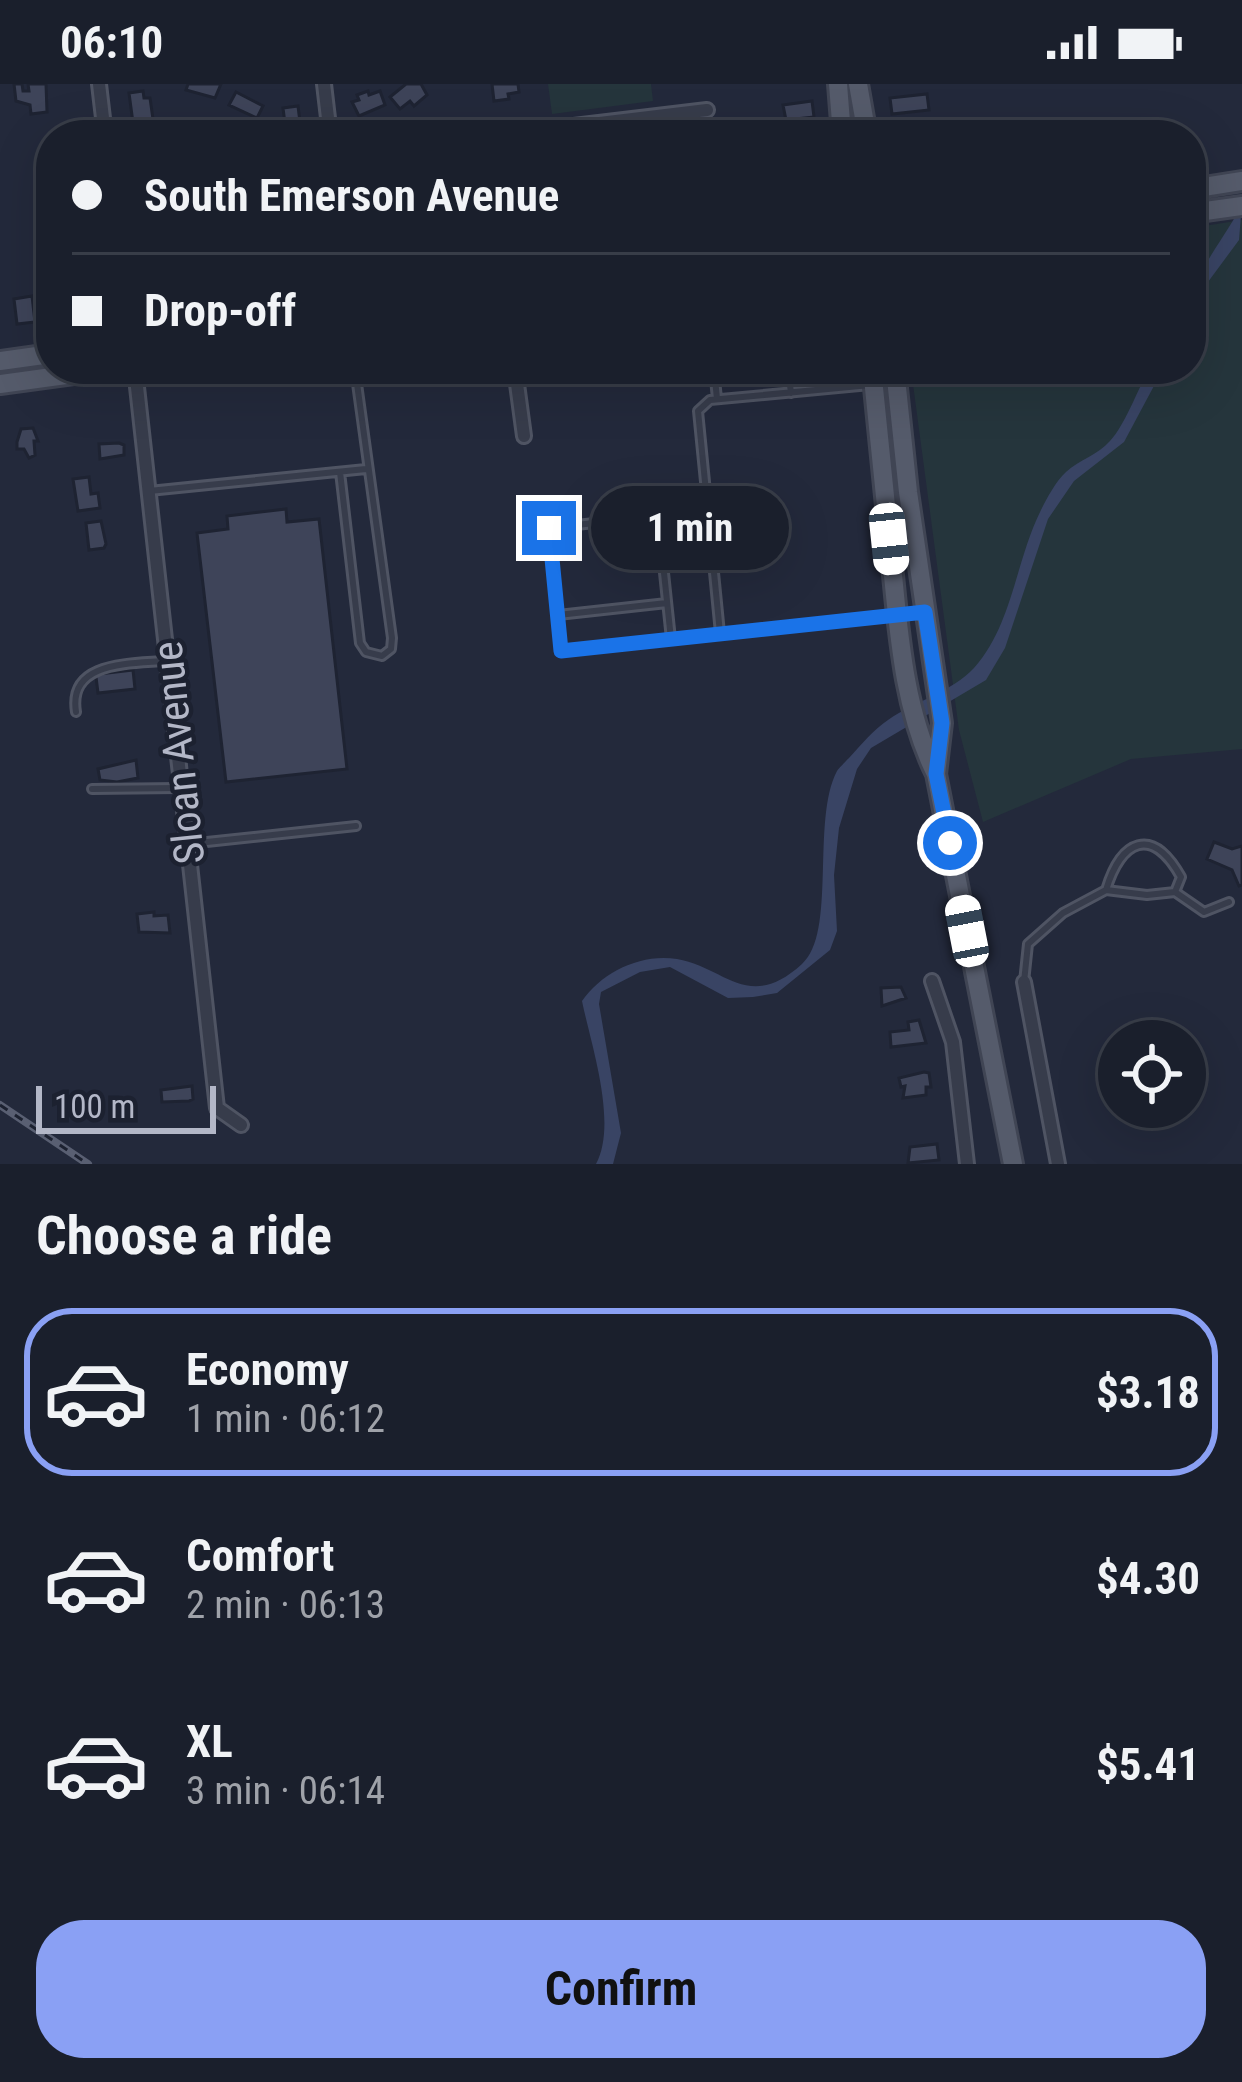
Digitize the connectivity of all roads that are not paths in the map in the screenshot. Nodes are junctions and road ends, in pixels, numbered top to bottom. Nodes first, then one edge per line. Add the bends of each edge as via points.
1 (99, 84) edge
2 (324, 84) edge
3 (838, 84) edge
4 (858, 84) edge
5 (707, 110) dead end
6 (103, 120) edge
7 (328, 120) edge
8 (624, 120) edge
9 (841, 120) edge
10 (864, 120) edge
11 (1239, 182) edge
12 (1206, 187) edge
13 (36, 356) edge
14 (0, 361) edge
15 (36, 379) edge
16 (0, 384) edge
17 (138, 384) edge
18 (357, 384) edge
19 (517, 384) edge
20 (715, 384) edge
21 (790, 384) edge
22 (837, 384) edge
23 (874, 384) edge
24 (897, 384) edge
25 (791, 393) junction
26 (717, 400) junction
27 (524, 436) dead end
28 (367, 469) junction
29 (340, 472) junction
30 (149, 491) junction
31 (667, 603) junction
32 (925, 612) junction
33 (898, 614) junction
34 (558, 615) junction
35 (720, 633) junction
36 (671, 639) junction
37 (168, 661) junction
38 (76, 712) dead end
39 (936, 774) junction
40 (182, 788) junction
41 (92, 789) dead end
42 (356, 826) dead end
43 (188, 844) junction
44 (1106, 890) junction
45 (1175, 892) junction
46 (1229, 902) dead end
47 (932, 981) dead end
48 (1024, 982) joint
49 (241, 1125) dead end
50 (968, 1164) edge
51 (1013, 1164) edge
52 (1058, 1164) edge

1 - 6 street
2 - 7 street
3 - 9 main road
4 - 10 main road
5 - 8 street
11 - 12 main road
13 - 14 main road
15 - 16 main road
17 - 30 street, Sloan Avenue
18 - 28 lane
19 - 27 street
20 - 26 lane
21 - 25 lane
22 - 25 lane
23 - 33 main road
24 - 32 main road
25 - 26 lane
26 - 35 lane via 703,404 696,422
28 - 29 lane
28 - 29 lane via 392,638 389,652 377,657 360,643
29 - 30 lane
30 - 37 street, Sloan Avenue
31 - 34 lane
31 - 34 lane via 658,516 566,526 549,528
31 - 36 lane
32 - 33 lane
32 - 39 main road via 942,723
33 - 35 lane
33 - 39 main road via 917,736
34 - 36 lane via 561,651
35 - 36 lane
37 - 38 lane via 94,671 73,694
37 - 40 street, Sloan Avenue
39 - 51 main road
40 - 41 lane
40 - 43 street, Sloan Avenue
42 - 43 lane
43 - 49 street, Sloan Avenue via 217,1108
44 - 45 lane
44 - 45 lane via 1123,852 1152,845 1181,877
44 - 48 lane via 1028,944
45 - 46 lane via 1204,912
47 - 50 street via 953,1042
48 - 52 street

